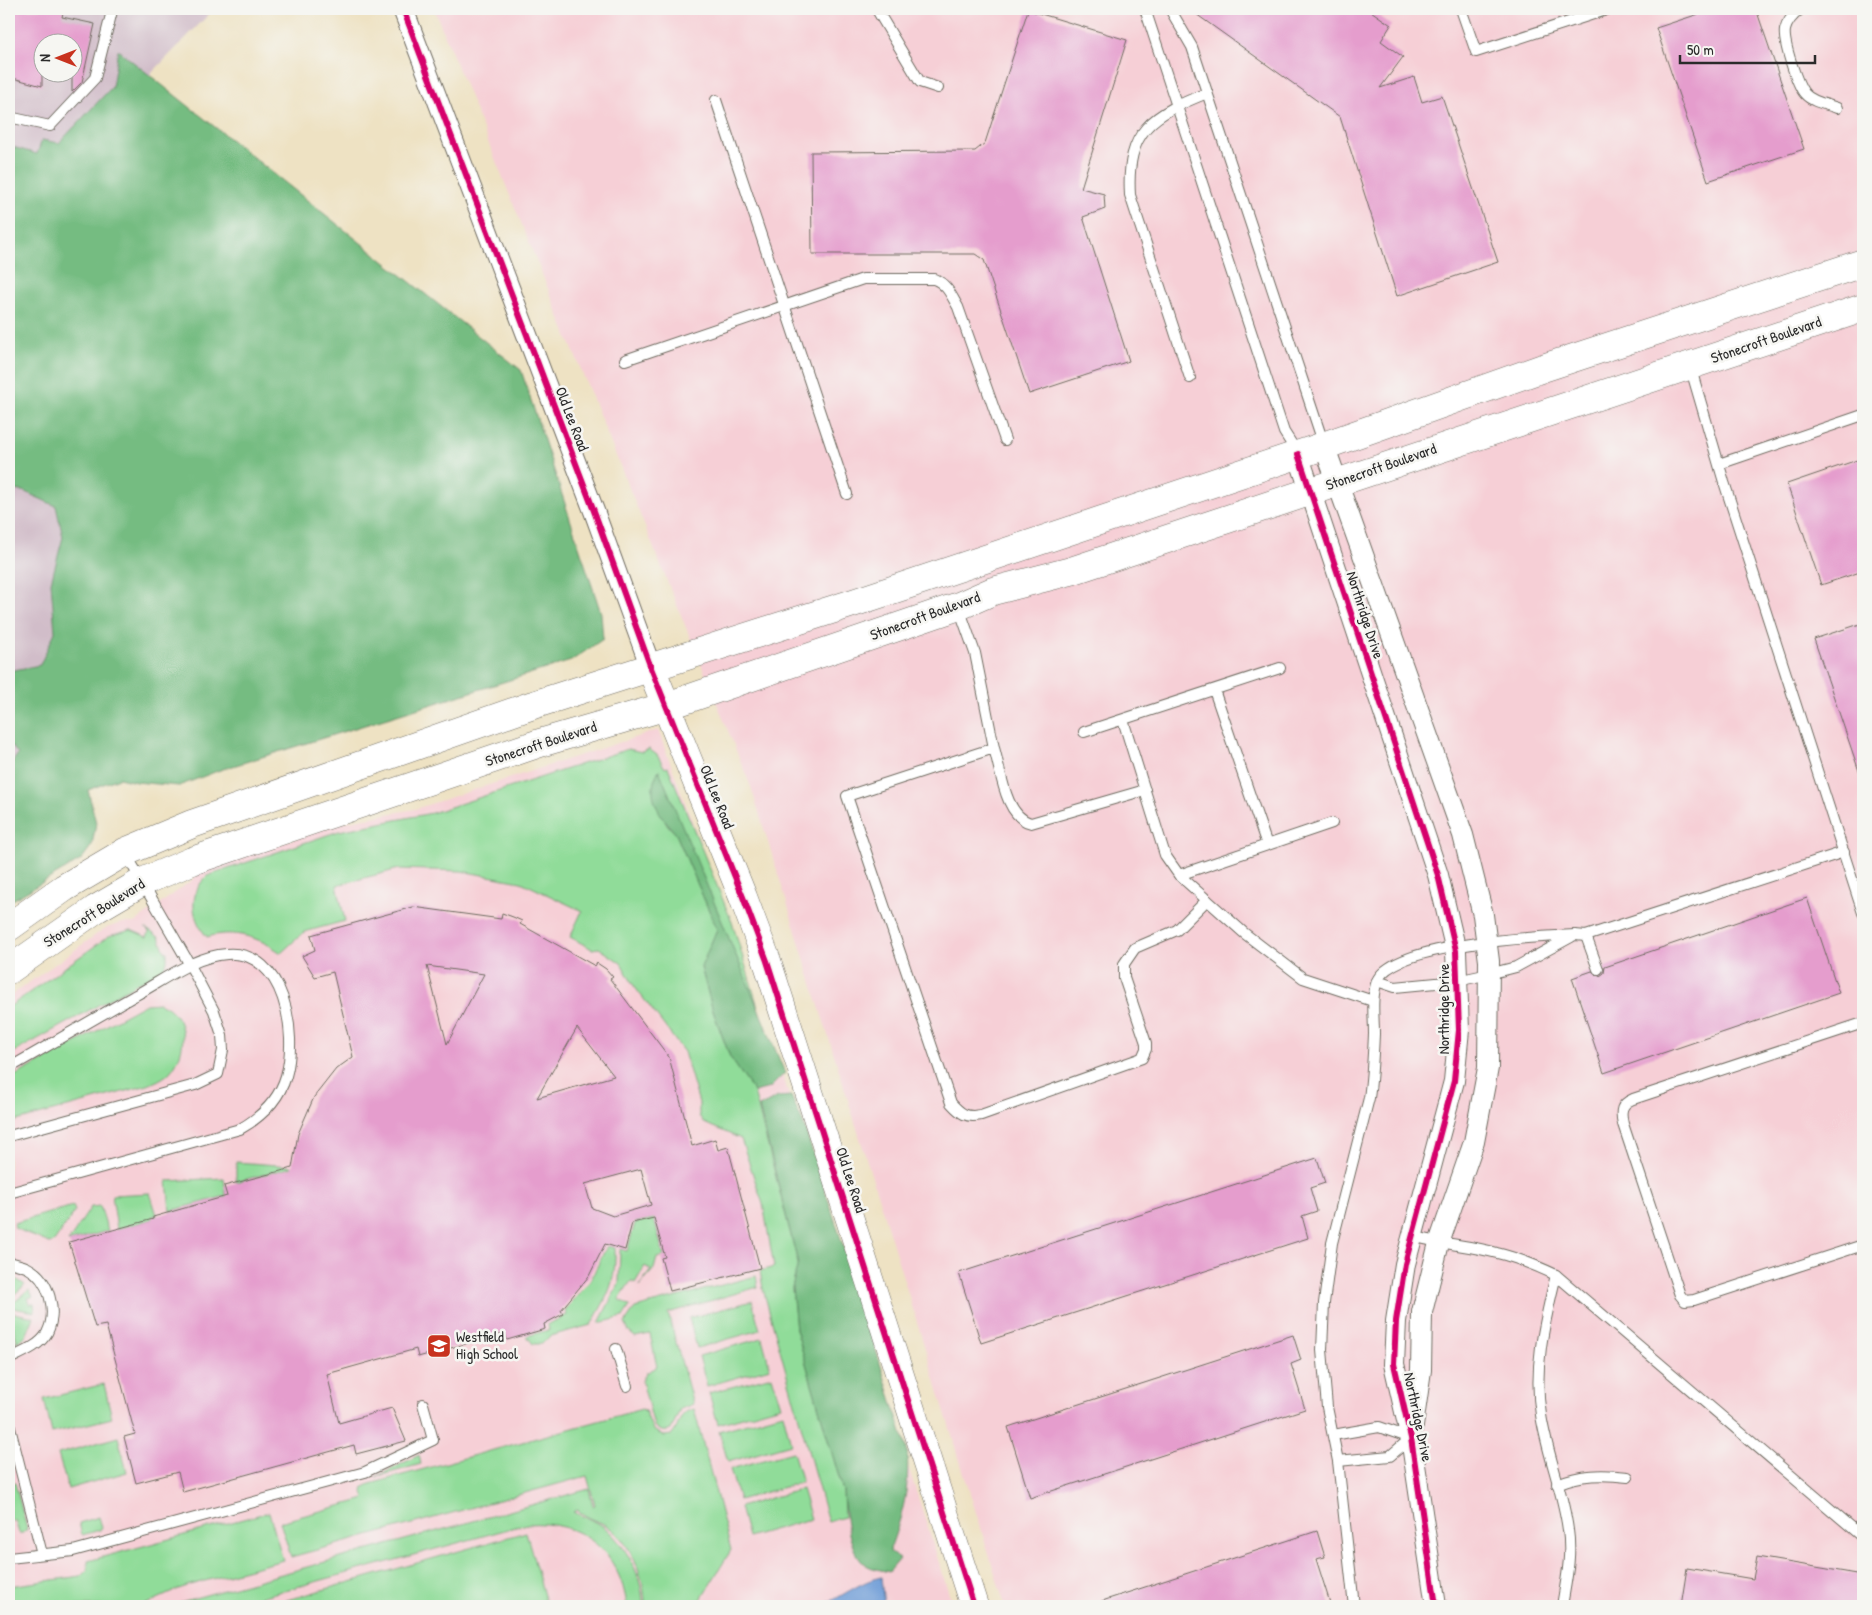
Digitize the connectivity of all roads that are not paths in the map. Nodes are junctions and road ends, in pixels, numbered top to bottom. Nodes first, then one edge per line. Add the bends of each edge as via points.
1 (110, 9) edge
2 (403, 9) edge
3 (1145, 9) edge
4 (1170, 9) edge
5 (1451, 9) edge
6 (1609, 9) edge
7 (1801, 9) edge
8 (877, 10) dead end
9 (1462, 13) edge
10 (938, 88) dead end
11 (1207, 93) junction
12 (716, 100) dead end
13 (1177, 105) junction
14 (1837, 108) dead end
15 (9, 117) edge
16 (1856, 264) edge
17 (784, 307) junction
18 (1860, 309) edge
19 (625, 360) dead end
20 (1690, 366) junction
21 (1190, 378) dead end
22 (1863, 415) edge
23 (1006, 440) dead end
24 (1324, 446) junction
25 (1298, 454) junction
26 (1719, 464) junction
27 (1337, 482) junction
28 (1311, 491) junction
29 (847, 494) dead end
30 (959, 606) junction
31 (650, 668) junction
32 (1280, 668) dead end
33 (1214, 690) junction
34 (667, 706) junction
35 (1124, 720) junction
36 (1084, 732) dead end
37 (994, 748) junction
38 (1145, 790) junction
39 (1332, 823) dead end
40 (1267, 845) junction
41 (125, 852) junction
42 (1844, 852) junction
43 (1179, 875) junction
44 (142, 882) junction
45 (1207, 900) junction
46 (1863, 913) edge
47 (9, 928) edge
48 (1580, 935) junction
49 (1486, 941) junction
50 (1455, 946) junction
51 (190, 965) junction
52 (1598, 969) dead end
53 (9, 970) edge
54 (1490, 974) junction
55 (1378, 981) junction
56 (1457, 981) junction
57 (1373, 1001) junction
58 (1863, 1022) edge
59 (9, 1068) edge
60 (9, 1136) edge
61 (9, 1193) edge
62 (1412, 1236) junction
63 (1439, 1243) junction
64 (1863, 1245) edge
65 (9, 1262) edge
66 (1556, 1275) junction
67 (616, 1349) dead end
68 (9, 1359) edge
69 (626, 1386) dead end
70 (423, 1404) dead end
71 (9, 1424) edge
72 (1333, 1435) junction
73 (1411, 1438) junction
74 (1338, 1461) junction
75 (1628, 1477) dead end
76 (1557, 1484) junction
77 (1863, 1537) edge
78 (42, 1554) junction
79 (9, 1558) edge
80 (974, 1606) edge
81 (1354, 1606) edge
82 (1436, 1606) edge
83 (1562, 1606) edge

1 - 15 lane via 95,78 50,126
2 - 31 street, Old Lee Road via 594,511
3 - 13 lane
4 - 11 lane via 1192,46
5 - 9 lane
6 - 9 lane via 1476,52
7 - 14 lane via 1793,15 1785,31 1800,87 1810,98
8 - 10 lane via 920,82
11 - 13 lane
11 - 24 lane
12 - 17 lane
13 - 21 lane via 1149,122 1142,133 1132,160 1130,189
13 - 25 lane via 1284,432
16 - 24 main road via 1543,368
17 - 19 lane
17 - 23 lane via 863,279 934,279 942,282 958,306
17 - 29 lane
18 - 20 main road, Stonecroft Boulevard
20 - 26 lane
20 - 27 main road, Stonecroft Boulevard
22 - 26 lane
24 - 25 main road
24 - 27 street, Northridge Drive
25 - 28 street, Northridge Drive
25 - 31 main road
26 - 42 lane
27 - 28 main road, Stonecroft Boulevard
27 - 49 street, Northridge Drive via 1463,835 1483,915
28 - 30 main road, Stonecroft Boulevard via 1071,571 994,591
28 - 50 street, Northridge Drive via 1438,874
30 - 34 main road, Stonecroft Boulevard
30 - 37 lane via 974,653
31 - 34 main road, Old Lee Road
31 - 41 main road via 533,705 192,824
32 - 33 lane
33 - 35 lane
33 - 40 lane
34 - 44 main road, Stonecroft Boulevard via 540,743 192,861
34 - 80 main road, Old Lee Road via 767,961
35 - 36 lane
35 - 38 lane
37 - 38 lane via 1012,810 1022,821 1031,823
37 - 45 lane via 847,796 951,1103 960,1113 970,1117 981,1115 1142,1058 1146,1042 1124,978 1124,964 1135,948 1177,930
38 - 43 lane via 1165,855
39 - 40 lane
40 - 43 lane
41 - 44 lane
41 - 47 main road via 64,888
42 - 46 lane
42 - 48 lane
43 - 45 lane
44 - 51 lane
44 - 53 main road, Stonecroft Boulevard via 96,909
45 - 57 lane via 1303,978
48 - 49 lane
48 - 52 lane
48 - 54 lane via 1516,968
49 - 50 lane
49 - 54 street, Northridge Drive
50 - 55 lane via 1391,966
50 - 56 street, Northridge Drive
51 - 59 lane
51 - 60 lane via 214,1011 222,1035 223,1050 218,1074 195,1085
51 - 61 lane via 228,954 244,957 272,973 280,986 289,1029 289,1055 286,1077 273,1102 254,1121 240,1129
54 - 56 lane
54 - 63 street, Northridge Drive via 1488,1068 1474,1142
55 - 56 lane via 1395,987
55 - 57 lane
56 - 62 street, Northridge Drive via 1459,1030 1454,1081
57 - 72 lane via 1369,1098 1332,1243 1324,1303 1322,1358
58 - 64 lane via 1633,1099 1623,1106 1621,1116 1680,1295 1685,1301
62 - 63 lane
62 - 73 street, Northridge Drive via 1404,1264 1394,1364
63 - 66 lane via 1495,1252
63 - 73 street, Northridge Drive via 1422,1312 1421,1370
65 - 68 lane via 27,1267 43,1279 50,1297 52,1318 47,1334 32,1348
66 - 76 lane via 1541,1339 1538,1379 1540,1414
66 - 77 lane
67 - 69 lane
70 - 78 lane via 433,1440 365,1472 73,1551
71 - 78 lane
72 - 73 lane via 1379,1428
72 - 74 lane
73 - 74 lane via 1390,1456
73 - 82 street, Northridge Drive
74 - 81 lane
75 - 76 lane via 1595,1475 1571,1478
76 - 83 lane via 1569,1548
78 - 79 lane

